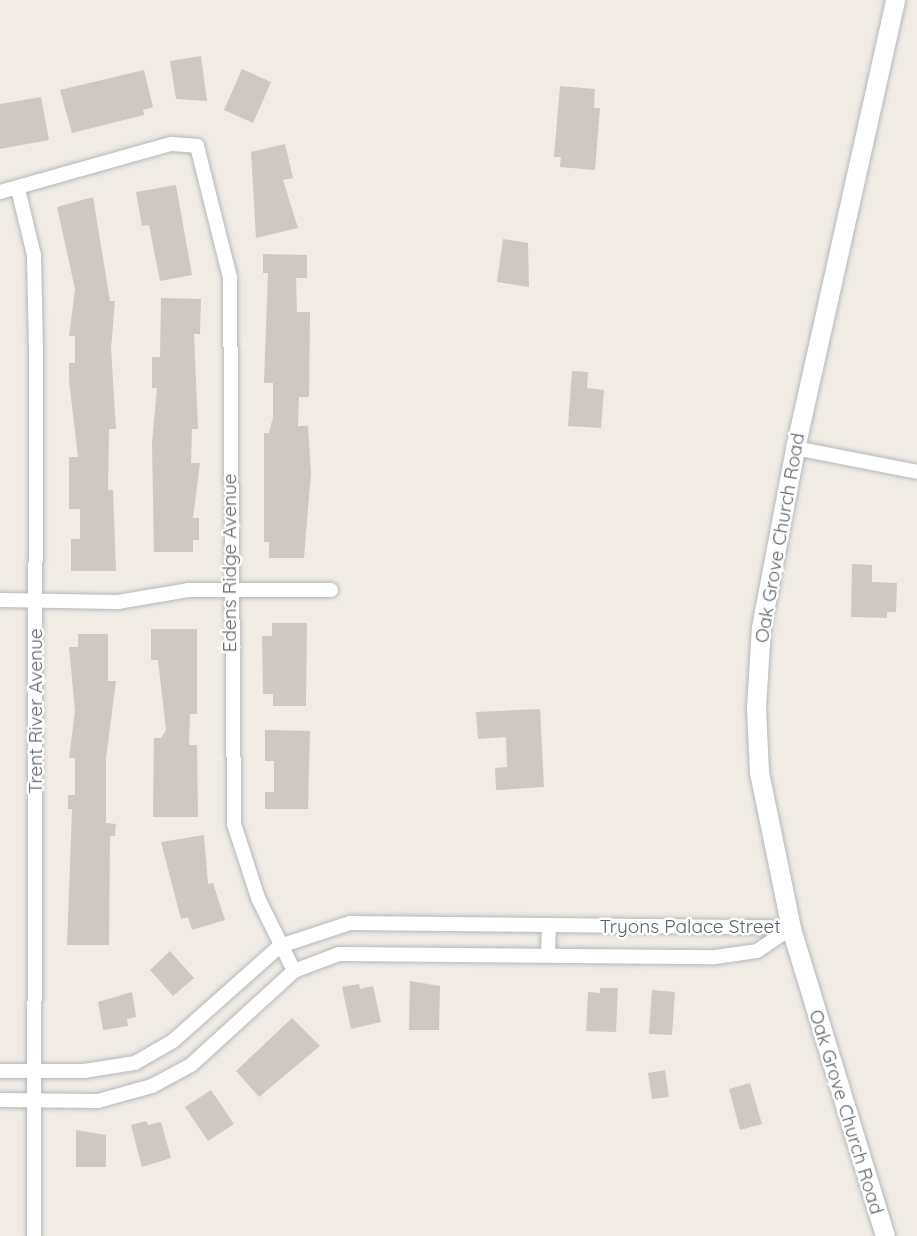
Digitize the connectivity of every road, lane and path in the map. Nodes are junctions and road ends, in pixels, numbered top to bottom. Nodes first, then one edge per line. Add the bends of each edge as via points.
1 (895, 0) edge
2 (18, 189) junction
3 (0, 192) edge
4 (795, 447) junction
5 (917, 472) edge
6 (331, 590) dead end
7 (230, 592) junction
8 (36, 599) junction
9 (0, 600) edge
10 (548, 925) junction
11 (791, 928) junction
12 (279, 946) junction
13 (548, 953) junction
14 (294, 971) junction
15 (0, 1071) edge
16 (35, 1072) junction
17 (0, 1100) edge
18 (36, 1101) junction
19 (34, 1236) edge
20 (885, 1236) edge

1 - 4 main road, Oak Grove Church Road
2 - 3 street
2 - 7 street, Edens Ridge Avenue via 171,144 197,146 230,277
2 - 8 street, Trent River Avenue via 34,255
4 - 5 street
4 - 11 main road, Oak Grove Church Road via 761,627 756,708 759,772
6 - 7 street
7 - 8 street via 188,590 118,602
7 - 12 street, Edens Ridge Avenue via 234,824 243,862
8 - 9 street
8 - 16 street, Trent River Avenue
10 - 11 street, Tryons Palace Street
10 - 12 street, Tryons Palace Street via 350,923
10 - 13 street
11 - 13 street, Tryons Palace Street via 757,951 715,957
11 - 20 main road, Oak Grove Church Road
12 - 14 street, Edens Ridge Avenue
12 - 16 street, Tryons Palace Street via 173,1041 135,1063
13 - 14 street, Tryons Palace Street via 366,950
14 - 18 street, Tryons Palace Street via 191,1065 152,1086 108,1100
15 - 16 street, Tryons Palace Street
16 - 18 street, Trent River Avenue
17 - 18 street, Tryons Palace Street
18 - 19 street, Trent River Avenue

